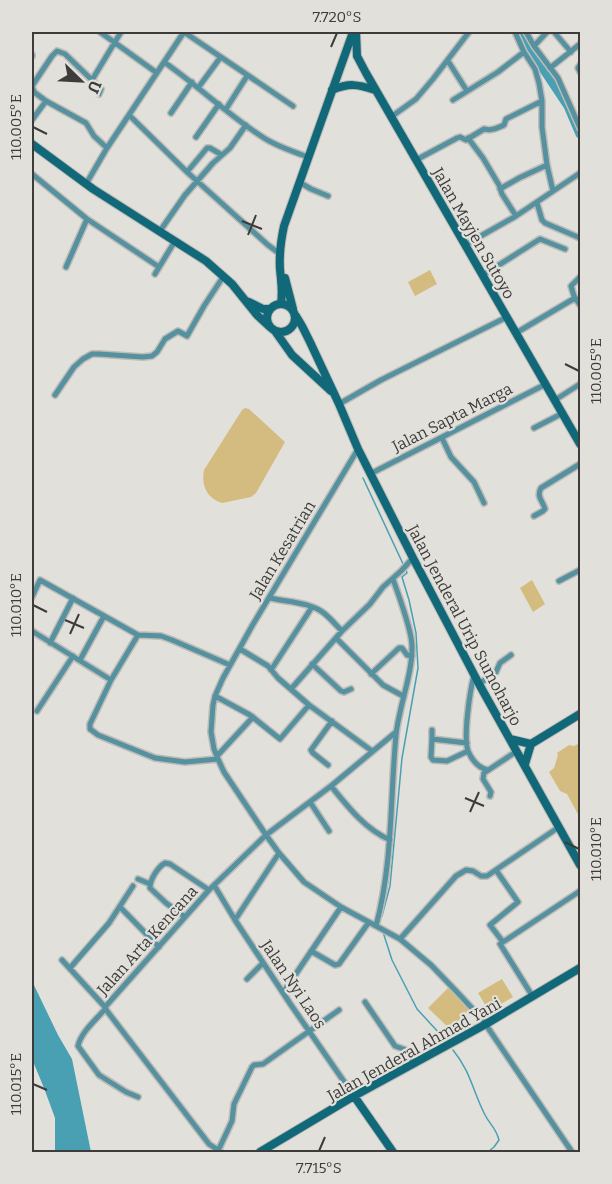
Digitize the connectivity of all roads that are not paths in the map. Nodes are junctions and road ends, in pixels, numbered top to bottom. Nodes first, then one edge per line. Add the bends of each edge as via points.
1 (100, 32) edge
2 (122, 32) edge
3 (184, 32) edge
4 (355, 32) edge
5 (469, 32) edge
6 (515, 32) edge
7 (526, 32) edge
8 (547, 32) edge
9 (554, 32) edge
10 (115, 43) junction
11 (580, 44) edge
12 (534, 46) junction
13 (524, 52) junction
14 (571, 52) junction
15 (220, 57) junction
16 (448, 61) junction
17 (164, 62) junction
18 (580, 65) edge
19 (550, 68) junction
20 (157, 72) junction
21 (580, 72) edge
22 (247, 76) junction
23 (92, 80) junction
24 (192, 82) junction
25 (198, 88) junction
26 (332, 90) junction
27 (375, 90) junction
28 (467, 91) junction
29 (99, 94) dead end
30 (453, 100) dead end
31 (46, 101) junction
32 (542, 102) junction
33 (219, 104) junction
34 (293, 106) dead end
35 (226, 110) junction
36 (171, 113) dead end
37 (129, 115) junction
38 (391, 117) junction
39 (32, 120) edge
40 (246, 125) junction
41 (580, 128) edge
42 (196, 137) dead end
43 (468, 138) junction
44 (32, 144) edge
45 (107, 148) junction
46 (222, 155) junction
47 (308, 157) junction
48 (416, 160) junction
49 (547, 165) junction
50 (187, 172) junction
51 (580, 173) edge
52 (32, 174) edge
53 (197, 181) junction
54 (298, 182) junction
55 (86, 184) junction
56 (500, 189) junction
57 (553, 191) junction
58 (328, 196) dead end
59 (537, 202) junction
60 (516, 216) junction
61 (87, 219) junction
62 (160, 231) junction
63 (580, 238) edge
64 (175, 241) junction
65 (465, 245) junction
66 (565, 249) dead end
67 (280, 258) junction
68 (66, 267) dead end
69 (159, 267) junction
70 (155, 274) dead end
71 (483, 275) junction
72 (580, 277) edge
73 (223, 278) junction
74 (575, 298) junction
75 (245, 300) junction
76 (281, 303) junction
77 (580, 305) edge
78 (270, 309) junction
79 (294, 313) junction
80 (507, 317) junction
81 (273, 328) junction
82 (516, 333) junction
83 (546, 384) junction
84 (580, 384) edge
85 (334, 394) junction
86 (55, 395) dead end
87 (555, 400) junction
88 (339, 404) junction
89 (563, 413) junction
90 (534, 428) dead end
91 (442, 438) junction
92 (580, 444) edge
93 (358, 449) junction
94 (580, 464) edge
95 (370, 474) junction
96 (484, 503) dead end
97 (534, 516) dead end
98 (410, 560) junction
99 (580, 570) edge
100 (393, 579) junction
101 (559, 581) dead end
102 (32, 597) edge
103 (73, 598) junction
104 (270, 598) junction
105 (312, 607) junction
106 (104, 616) junction
107 (32, 631) edge
108 (342, 631) junction
109 (138, 635) junction
110 (336, 638) junction
111 (50, 643) junction
112 (240, 649) junction
113 (512, 655) dead end
114 (73, 656) junction
115 (412, 656) junction
116 (80, 660) junction
117 (312, 664) junction
118 (230, 665) junction
119 (271, 670) junction
120 (371, 674) junction
121 (474, 675) junction
122 (111, 680) junction
123 (479, 684) junction
124 (291, 689) junction
125 (351, 689) dead end
126 (215, 696) junction
127 (404, 696) junction
128 (309, 705) junction
129 (37, 711) dead end
130 (580, 714) edge
131 (253, 717) junction
132 (332, 721) junction
133 (432, 730) dead end
134 (396, 732) junction
135 (432, 739) junction
136 (510, 739) junction
137 (467, 743) junction
138 (531, 744) junction
139 (372, 751) junction
140 (468, 751) junction
141 (517, 751) junction
142 (217, 758) junction
143 (525, 764) junction
144 (328, 765) dead end
145 (488, 770) junction
146 (331, 786) junction
147 (490, 796) dead end
148 (310, 802) junction
149 (559, 827) junction
150 (329, 831) dead end
151 (266, 835) junction
152 (390, 840) junction
153 (279, 853) junction
154 (580, 865) edge
155 (496, 870) junction
156 (138, 879) dead end
157 (150, 884) junction
158 (214, 885) junction
159 (133, 886) dead end
160 (209, 890) junction
161 (580, 891) edge
162 (120, 907) junction
163 (341, 907) junction
164 (185, 917) junction
165 (235, 920) junction
166 (369, 922) junction
167 (376, 926) junction
168 (400, 939) junction
169 (503, 942) junction
170 (159, 947) junction
171 (311, 951) junction
172 (62, 960) dead end
173 (263, 963) junction
174 (70, 968) junction
175 (580, 968) edge
176 (247, 979) dead end
177 (283, 993) junction
178 (533, 997) junction
179 (365, 1002) dead end
180 (105, 1008) junction
181 (339, 1010) dead end
182 (486, 1024) junction
183 (309, 1032) junction
184 (414, 1064) junction
185 (354, 1096) junction
186 (138, 1097) dead end
187 (219, 1152) edge
188 (260, 1152) edge
189 (393, 1152) edge
190 (572, 1152) edge

1 - 10 street
2 - 10 street
3 - 15 street
3 - 17 street
4 - 26 main road
4 - 27 main road, Jalan Mayjen Sutoyo via 357,56
5 - 16 street
6 - 13 street
7 - 12 street
8 - 12 street
9 - 14 street
10 - 20 street
10 - 23 street
11 - 14 street
12 - 19 street
13 - 28 street
13 - 32 street via 535,69
14 - 19 street
15 - 22 street
15 - 25 street
16 - 28 street
16 - 38 street via 416,99
17 - 20 street
17 - 24 street
18 - 21 street
19 - 41 street
20 - 37 street
22 - 34 street
22 - 35 street
23 - 29 street via 101,89
23 - 31 street via 57,51 32,86
24 - 25 street
24 - 36 street
25 - 33 street
26 - 27 main road via 349,84
26 - 47 main road
27 - 38 main road, Jalan Mayjen Sutoyo
28 - 30 street
31 - 39 street
31 - 45 street via 86,123
32 - 43 street via 492,130 484,129
32 - 49 street
33 - 35 street
33 - 42 street
35 - 40 street
37 - 45 street
37 - 50 street
38 - 48 main road, Jalan Mayjen Sutoyo
40 - 46 street
40 - 47 street via 270,142
43 - 48 street via 460,137
43 - 56 street
44 - 55 main road
45 - 55 street
46 - 50 street via 207,148
46 - 53 street
47 - 54 main road
48 - 65 main road, Jalan Mayjen Sutoyo
49 - 56 street
49 - 57 street
50 - 53 street
51 - 57 street
52 - 61 street
53 - 62 street
53 - 67 street
54 - 58 street
54 - 67 main road via 284,226
55 - 62 main road
56 - 60 street
57 - 59 street
59 - 60 street
59 - 63 street via 545,223
60 - 65 street
61 - 68 street
61 - 69 street
62 - 64 main road
64 - 69 street
64 - 73 main road via 206,261
65 - 71 main road, Jalan Mayjen Sutoyo
66 - 71 street via 540,240
67 - 76 main road
67 - 79 main road, Jalan Jenderal Urip Sumoharjo
69 - 70 street
71 - 80 main road, Jalan Mayjen Sutoyo
72 - 74 street via 571,286
73 - 75 main road
73 - 86 street via 187,336 175,332 152,356 92,354 74,367
74 - 77 street
74 - 82 street
75 - 78 main road
75 - 81 main road
76 - 78 main road
76 - 79 main road
78 - 81 main road via 267,318
79 - 81 main road via 290,329 280,332
79 - 85 main road, Jalan Jenderal Urip Sumoharjo
80 - 82 main road, Jalan Mayjen Sutoyo
80 - 88 street
81 - 85 main road via 292,355
82 - 83 main road, Jalan Mayjen Sutoyo
83 - 87 main road, Jalan Mayjen Sutoyo
83 - 91 street, Jalan Sapta Marga
84 - 87 street
85 - 88 main road, Jalan Jenderal Urip Sumoharjo
87 - 89 main road, Jalan Mayjen Sutoyo
88 - 93 main road, Jalan Jenderal Urip Sumoharjo
89 - 90 street
89 - 92 main road, Jalan Mayjen Sutoyo
91 - 95 street, Jalan Sapta Marga
91 - 96 street
93 - 95 main road, Jalan Jenderal Urip Sumoharjo
93 - 104 street, Jalan Kesatrian
94 - 97 street via 541,488 539,499 545,508
95 - 98 main road, Jalan Jenderal Urip Sumoharjo
98 - 100 street
98 - 121 main road, Jalan Jenderal Urip Sumoharjo
99 - 101 street
100 - 108 street
100 - 115 street via 411,636
102 - 103 street via 40,580
103 - 106 street
103 - 111 street
104 - 105 street
104 - 112 street, Jalan Kesatrian
105 - 108 street
105 - 119 street
106 - 109 street
106 - 116 street
107 - 111 street
108 - 110 street
109 - 118 street via 161,636
109 - 122 street
110 - 117 street
110 - 120 street
111 - 114 street
112 - 118 street, Jalan Kesatrian
112 - 119 street
113 - 123 street
114 - 116 street
114 - 129 street
115 - 120 street via 399,648
115 - 127 street
116 - 122 street
117 - 124 street
117 - 125 street via 341,692
118 - 126 street, Jalan Kesatrian
119 - 124 street
120 - 127 street
121 - 123 main road, Jalan Jenderal Urip Sumoharjo
121 - 137 street
122 - 142 street via 90,724 92,731 155,758 185,762
123 - 136 main road, Jalan Jenderal Urip Sumoharjo
124 - 128 street
126 - 131 street
126 - 142 street, Jalan Kesatrian via 211,732
127 - 134 street
128 - 131 street via 280,739
128 - 132 street
130 - 138 main road
131 - 142 street
132 - 139 street
132 - 144 street via 311,750
133 - 135 street
134 - 139 street, Jalan Arta Kencana
134 - 152 street
135 - 137 street
135 - 140 street via 433,760 447,761
136 - 138 main road
136 - 141 main road, Jalan Jenderal Urip Sumoharjo
137 - 140 street
138 - 143 main road
139 - 146 street, Jalan Arta Kencana
140 - 145 street via 479,767
141 - 143 main road, Jalan Jenderal Urip Sumoharjo
141 - 145 street
142 - 151 street, Jalan Kesatrian
143 - 149 main road, Jalan Jenderal Urip Sumoharjo
145 - 147 street via 483,779
146 - 148 street, Jalan Arta Kencana
146 - 152 street via 364,824
148 - 150 street
148 - 151 street, Jalan Arta Kencana
149 - 154 main road, Jalan Jenderal Urip Sumoharjo
149 - 155 street
151 - 153 street, Jalan Kesatrian
151 - 158 street, Jalan Arta Kencana
152 - 167 street
153 - 163 street, Jalan Kesatrian via 304,882
153 - 165 street
155 - 168 street via 484,877 470,870 456,876
155 - 169 street via 518,902 490,925
156 - 157 street
157 - 160 street via 160,866 168,864
157 - 164 street via 154,892
158 - 160 street, Jalan Arta Kencana
158 - 165 street, Jalan Nyi Laos
159 - 162 street
160 - 164 street, Jalan Arta Kencana
161 - 169 street
162 - 170 street
162 - 174 street
163 - 166 street, Jalan Kesatrian
163 - 171 street
164 - 170 street, Jalan Arta Kencana
165 - 173 street, Jalan Nyi Laos
166 - 167 street, Jalan Kesatrian
166 - 171 street via 339,964
167 - 168 street, Jalan Kesatrian
168 - 182 street, Jalan Kesatrian via 451,985
169 - 178 street via 500,944
170 - 180 street, Jalan Arta Kencana
171 - 177 street
172 - 174 street
173 - 176 street
173 - 177 street, Jalan Nyi Laos
174 - 180 street
175 - 178 main road, Jalan Jenderal Ahmad Yani
177 - 183 street, Jalan Nyi Laos
178 - 182 main road, Jalan Jenderal Ahmad Yani
179 - 184 street via 395,1046 406,1050
180 - 186 street via 78,1046 99,1075
180 - 187 street, Jalan Arta Kencana
181 - 183 street
182 - 184 main road, Jalan Jenderal Ahmad Yani
182 - 190 street, Jalan Kesatrian
183 - 185 street, Jalan Nyi Laos
183 - 187 street via 264,1064 252,1067 234,1104 232,1121
184 - 185 main road, Jalan Jenderal Ahmad Yani
185 - 188 main road, Jalan Jenderal Ahmad Yani
185 - 189 main road

